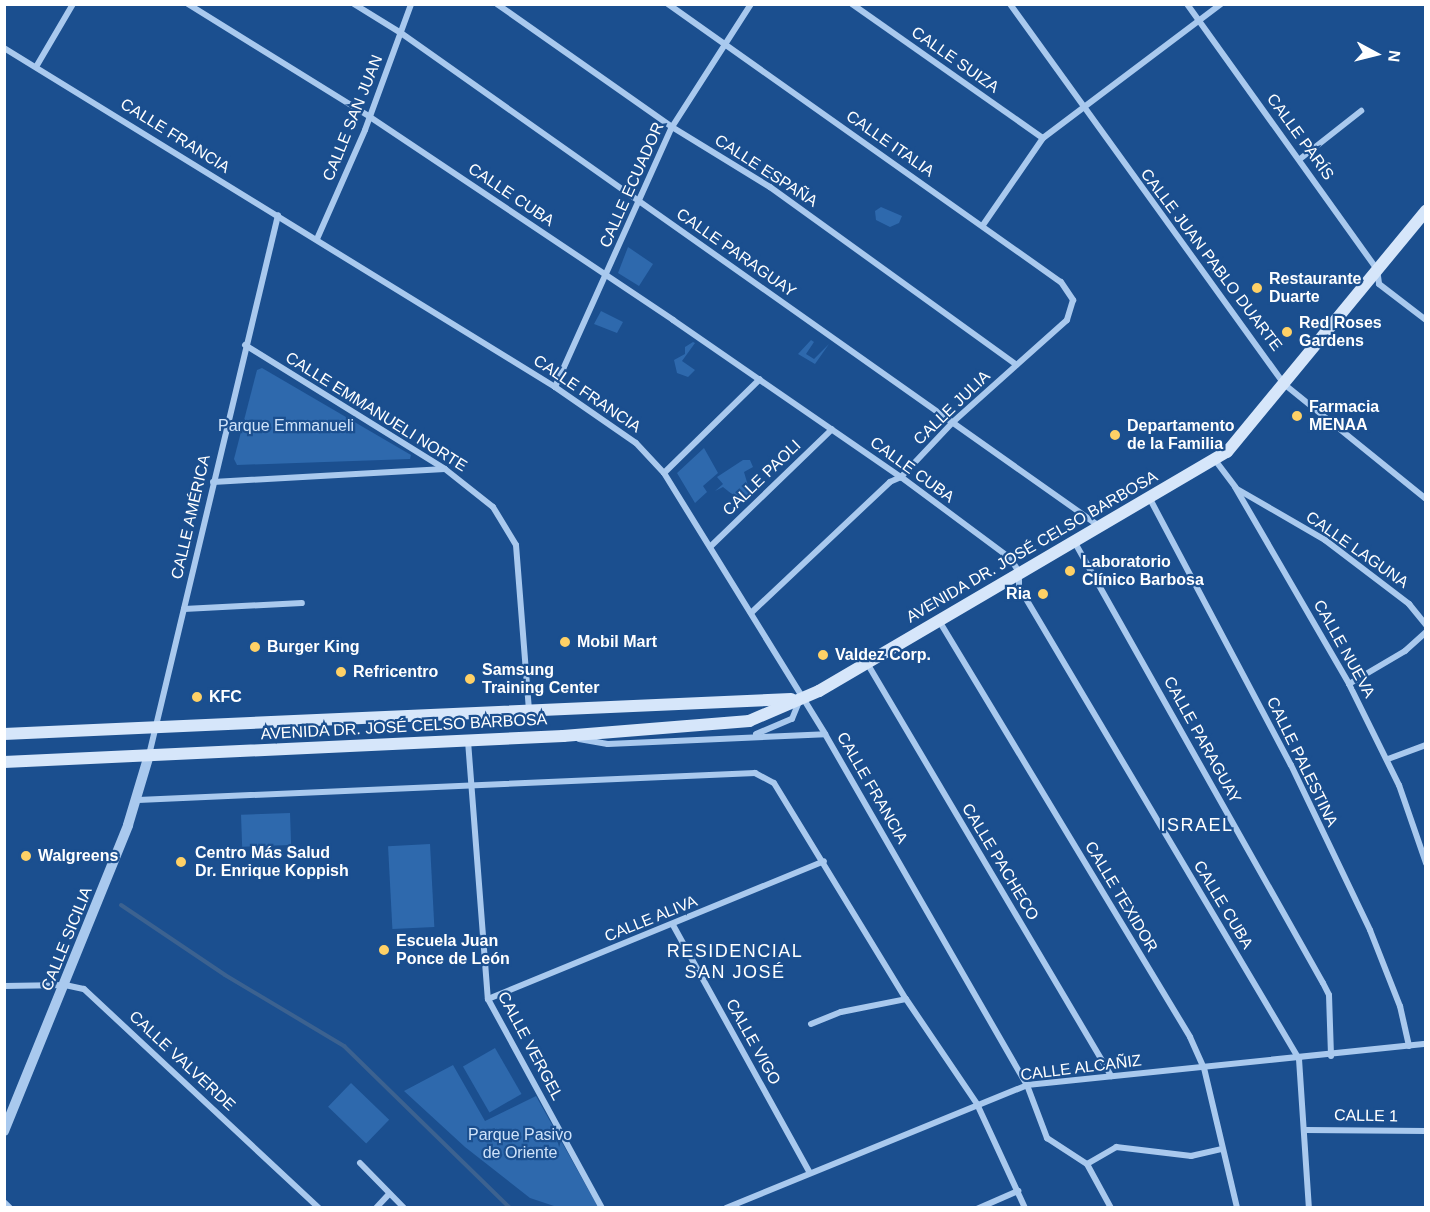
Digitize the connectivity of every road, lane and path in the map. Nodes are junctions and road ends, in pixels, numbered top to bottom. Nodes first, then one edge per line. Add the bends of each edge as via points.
1 (73, 4) edge
2 (188, 4) edge
3 (354, 4) edge
4 (411, 4) edge
5 (497, 4) edge
6 (668, 4) edge
7 (751, 4) edge
8 (852, 4) edge
9 (1010, 4) edge
10 (1187, 4) edge
11 (1221, 4) edge
12 (1200, 21) junction
13 (401, 33) junction
14 (723, 43) junction
15 (4, 48) edge
16 (36, 67) junction
17 (1082, 108) junction
18 (1361, 111) dead end
19 (370, 117) junction
20 (672, 127) junction
21 (1043, 138) junction
22 (1300, 159) junction
23 (639, 202) junction
24 (1425, 211) edge
25 (278, 215) junction
26 (983, 225) junction
27 (317, 239) junction
28 (1377, 269) junction
29 (607, 276) junction
30 (1067, 320) joint
31 (1425, 320) edge
32 (245, 345) junction
33 (1017, 365) junction
34 (760, 379) junction
35 (1284, 384) junction
36 (555, 387) junction
37 (953, 422) junction
38 (832, 429) junction
39 (1215, 460) junction
40 (445, 469) junction
41 (664, 473) junction
42 (901, 477) junction
43 (213, 483) junction
44 (1235, 487) junction
45 (1150, 499) junction
46 (1425, 499) edge
47 (1100, 527) junction
48 (1074, 541) junction
49 (711, 546) junction
50 (1019, 572) junction
51 (302, 603) dead end
52 (184, 609) junction
53 (751, 613) junction
54 (938, 619) junction
55 (1425, 625) edge
56 (1425, 632) edge
57 (867, 663) junction
58 (1349, 684) junction
59 (800, 699) junction
60 (530, 713) junction
61 (156, 727) junction
62 (4, 734) edge
63 (825, 734) junction
64 (563, 736) junction
65 (750, 737) junction
66 (468, 741) junction
67 (1425, 745) edge
68 (149, 755) junction
69 (1388, 759) junction
70 (4, 762) edge
71 (473, 785) junction
72 (138, 800) junction
73 (824, 861) junction
74 (1425, 863) edge
75 (673, 925) junction
76 (65, 985) junction
77 (4, 986) edge
78 (488, 999) junction
79 (906, 999) junction
80 (811, 1024) dead end
81 (1425, 1044) edge
82 (1410, 1046) junction
83 (1331, 1056) junction
84 (1299, 1059) junction
85 (1204, 1068) junction
86 (1111, 1076) junction
87 (1027, 1084) junction
88 (977, 1104) junction
89 (1306, 1130) junction
90 (4, 1131) edge
91 (1425, 1131) edge
92 (1222, 1149) junction
93 (360, 1163) dead end
94 (1087, 1164) junction
95 (810, 1173) junction
96 (1018, 1191) junction
97 (389, 1194) junction
98 (4, 1202) edge
99 (731, 1207) edge
100 (10, 1208) edge
101 (319, 1208) edge
102 (376, 1208) edge
103 (404, 1208) edge
104 (602, 1208) edge
105 (979, 1208) edge
106 (1025, 1208) edge
107 (1111, 1208) edge
108 (1237, 1208) edge
109 (1309, 1208) edge

1 - 16 street
2 - 19 street, CALLE CUBA
3 - 13 street, CALLE PARAGUAY
4 - 13 street, CALLE SAN JUAN
5 - 20 street, CALLE ESPAÑA
6 - 14 street, CALLE ITALIA
7 - 14 street, CALLE ECUADOR
8 - 21 street, CALLE SUIZA
9 - 17 street, CALLE JUAN PABLO DUARTE
10 - 12 street, CALLE PARÍS
11 - 12 street
12 - 17 street
12 - 22 street, CALLE PARÍS
13 - 19 street, CALLE SAN JUAN
13 - 23 street, CALLE PARAGUAY
14 - 20 street, CALLE ECUADOR
14 - 26 street, CALLE ITALIA
15 - 16 street, CALLE FRANCIA
16 - 25 street, CALLE FRANCIA
17 - 21 street
17 - 35 street, CALLE JUAN PABLO DUARTE
18 - 22 street
19 - 27 street, CALLE SAN JUAN
19 - 29 street, CALLE CUBA
20 - 23 street, CALLE ECUADOR
20 - 33 street, CALLE ESPAÑA via 770,188
21 - 26 street
22 - 28 street, CALLE PARÍS
23 - 29 street, CALLE ECUADOR
23 - 37 street, CALLE PARAGUAY
24 - 28 main road, AVENIDA DR. JOSÉ CELSO BARBOSA
25 - 27 street, CALLE FRANCIA
25 - 32 street, CALLE AMÉRICA
26 - 30 street, CALLE ITALIA via 1066,286 1073,307
27 - 36 street, CALLE FRANCIA
28 - 31 street, CALLE PARÍS via 1379,284
28 - 35 main road, AVENIDA DR. JOSÉ CELSO BARBOSA
29 - 34 street, CALLE CUBA
29 - 36 street, CALLE ECUADOR
30 - 33 street, CALLE JULIA
32 - 40 street, CALLE EMMANUELI NORTE
32 - 43 street, CALLE AMÉRICA
33 - 37 street, CALLE JULIA
34 - 38 street, CALLE CUBA
34 - 41 street
35 - 39 main road, AVENIDA DR. JOSÉ CELSO BARBOSA via 1245,434
35 - 46 street, CALLE JUAN PABLO DUARTE
36 - 41 street, CALLE FRANCIA via 636,442
37 - 42 street, CALLE JULIA
37 - 47 street, CALLE PARAGUAY
38 - 42 street, CALLE CUBA
38 - 49 street, CALLE PAOLI
39 - 44 street, CALLE NUEVA
39 - 45 main road, AVENIDA DR. JOSÉ CELSO BARBOSA
40 - 43 street
40 - 60 street, CALLE EMMANUELI NORTE via 493,507 516,546
41 - 49 street, CALLE FRANCIA
42 - 50 street, CALLE CUBA via 1010,558
42 - 53 street, CALLE JULIA via 890,482
43 - 52 street, CALLE AMÉRICA
44 - 55 street, CALLE LAGUNA via 1325,540 1409,604
44 - 58 street, CALLE NUEVA
45 - 47 main road, AVENIDA DR. JOSÉ CELSO BARBOSA
45 - 82 street, CALLE PALESTINA via 1291,765 1370,930 1400,1006
47 - 48 main road, AVENIDA DR. JOSÉ CELSO BARBOSA
48 - 50 main road, AVENIDA DR. JOSÉ CELSO BARBOSA
48 - 83 street, CALLE PARAGUAY via 1329,995
49 - 53 street, CALLE FRANCIA
50 - 54 main road, AVENIDA DR. JOSÉ CELSO BARBOSA
50 - 84 street, CALLE CUBA via 1019,587
51 - 52 street
52 - 61 street, CALLE AMÉRICA
53 - 59 street, CALLE FRANCIA
54 - 57 main road, AVENIDA DR. JOSÉ CELSO BARBOSA
54 - 85 street, CALLE TEXIDOR via 1190,1037
56 - 58 street via 1405,651
57 - 59 main road, AVENIDA DR. JOSÉ CELSO BARBOSA
57 - 86 street, CALLE PACHECO
58 - 69 street, CALLE NUEVA
59 - 60 main road, AVENIDA DR. JOSÉ CELSO BARBOSA
59 - 63 street, CALLE FRANCIA
59 - 64 main road, AVENIDA DR. JOSÉ CELSO BARBOSA via 749,721 718,726
59 - 65 street via 792,719
60 - 61 main road, AVENIDA DR. JOSÉ CELSO BARBOSA
61 - 62 main road, AVENIDA DR. JOSÉ CELSO BARBOSA
61 - 68 street, CALLE AMÉRICA
63 - 65 street
63 - 87 street, CALLE FRANCIA
64 - 65 street via 608,744
64 - 66 main road, AVENIDA DR. JOSÉ CELSO BARBOSA
66 - 68 main road, AVENIDA DR. JOSÉ CELSO BARBOSA
66 - 71 street, CALLE VERGEL
67 - 69 street
68 - 70 main road, AVENIDA DR. JOSÉ CELSO BARBOSA
68 - 72 street, CALLE SICILIA
69 - 74 street, CALLE NUEVA
71 - 72 street
71 - 73 street via 755,774 774,783
71 - 78 street, CALLE VERGEL
72 - 76 street, CALLE SICILIA
73 - 75 street, CALLE ALIVA
73 - 79 street
75 - 78 street, CALLE ALIVA
75 - 95 street, CALLE VIGO
76 - 77 street, CALLE VALVERDE
76 - 90 street, CALLE SICILIA
76 - 101 street, CALLE VALVERDE via 84,989
78 - 104 street, CALLE VERGEL
79 - 80 street via 842,1012
79 - 88 street
81 - 82 street, CALLE ALCAÑIZ
82 - 83 street, CALLE ALCAÑIZ
83 - 84 street, CALLE ALCAÑIZ
84 - 85 street, CALLE ALCAÑIZ
84 - 89 street, CALLE CUBA
85 - 86 street, CALLE ALCAÑIZ
85 - 92 street, CALLE TEXIDOR
86 - 87 street, CALLE ALCAÑIZ
87 - 88 street, CALLE ALCAÑIZ
87 - 94 street, CALLE FRANCIA via 1047,1137
88 - 95 street, CALLE ALCAÑIZ
88 - 96 street
89 - 91 street, CALLE 1
89 - 109 street, CALLE CUBA
92 - 94 street via 1191,1156 1116,1148
92 - 108 street, CALLE TEXIDOR
93 - 97 street
94 - 107 street
95 - 99 street, CALLE ALCAÑIZ
96 - 105 street
96 - 106 street
97 - 102 street
97 - 103 street
98 - 100 street

